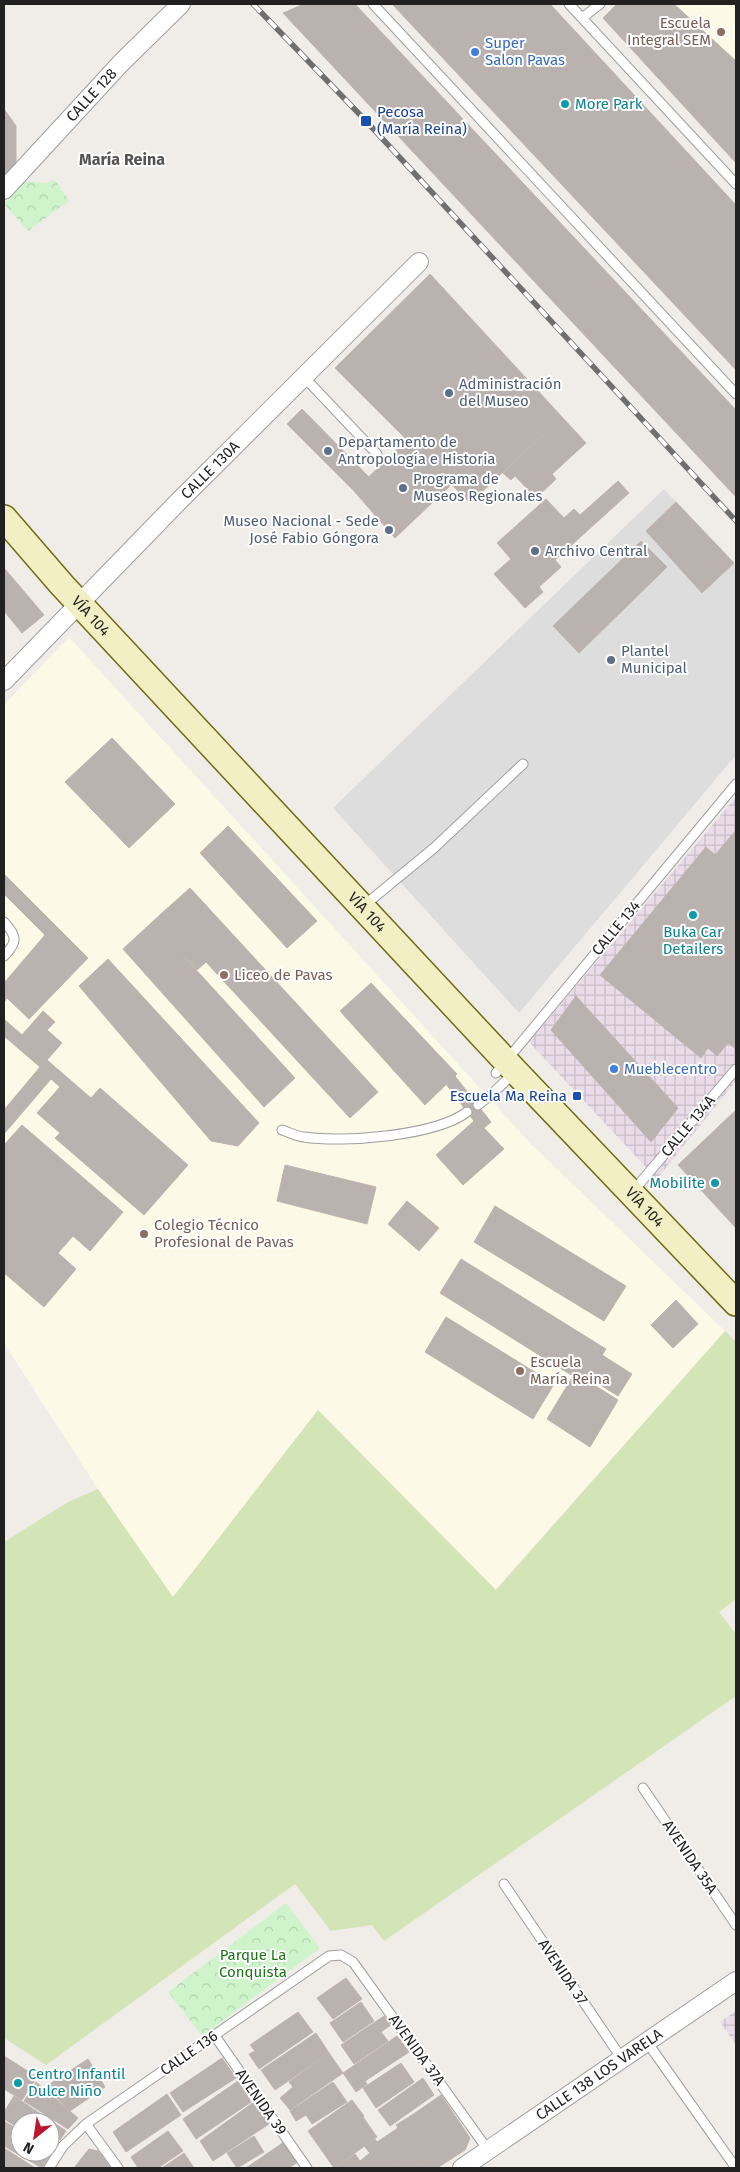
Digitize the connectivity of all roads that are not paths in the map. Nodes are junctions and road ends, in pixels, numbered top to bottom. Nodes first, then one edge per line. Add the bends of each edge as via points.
1 (181, 4) edge
2 (373, 4) edge
3 (569, 4) edge
4 (600, 4) edge
5 (582, 18) junction
6 (736, 184) edge
7 (4, 190) edge
8 (419, 262) dead end
9 (304, 377) junction
10 (736, 394) edge
11 (377, 454) dead end
12 (6, 525) edge
13 (78, 603) junction
14 (4, 681) edge
15 (523, 764) dead end
16 (736, 784) edge
17 (361, 905) junction
18 (4, 922) edge
19 (4, 956) edge
20 (506, 1068) junction
21 (736, 1069) edge
22 (478, 1105) dead end
23 (467, 1112) dead end
24 (282, 1130) dead end
25 (640, 1183) dead end
26 (736, 1303) edge
27 (643, 1788) dead end
28 (504, 1884) dead end
29 (736, 1925) edge
30 (341, 1955) joint
31 (735, 1985) edge
32 (214, 2036) junction
33 (647, 2042) junction
34 (622, 2059) junction
35 (86, 2124) junction
36 (488, 2150) junction
37 (49, 2168) edge
38 (118, 2168) edge
39 (307, 2168) edge
40 (462, 2168) edge
41 (736, 2168) edge

1 - 7 street, CALLE 128 via 121,63
2 - 10 lane
3 - 5 lane
4 - 5 lane
5 - 6 lane
8 - 9 street, CALLE 130A
9 - 11 lane
9 - 13 street, CALLE 130A
12 - 13 main road, VÍA 104
13 - 14 street, CALLE 130A
13 - 17 main road, VÍA 104
15 - 17 lane via 434,848
16 - 20 lane, CALLE 134
17 - 20 main road, VÍA 104
18 - 19 lane via 13,931 14,938 12,947
20 - 22 lane, CALLE 134 via 491,1095
20 - 26 main road, VÍA 104
21 - 25 lane, CALLE 134A
23 - 24 lane via 458,1119 428,1130 362,1138 303,1138
27 - 29 lane, AVENIDA 35A
28 - 34 lane, AVENIDA 37
30 - 32 lane, CALLE 136 via 329,1956
30 - 36 lane, AVENIDA 37A via 353,1962
31 - 33 street, CALLE 138 LOS VARELA
32 - 35 lane, CALLE 136
32 - 39 lane, AVENIDA 39
33 - 34 street, CALLE 138 LOS VARELA
33 - 41 lane
34 - 36 street, CALLE 138 LOS VARELA
35 - 37 lane, CALLE 136 via 63,2146
35 - 38 lane
36 - 40 street, CALLE 138 LOS VARELA

